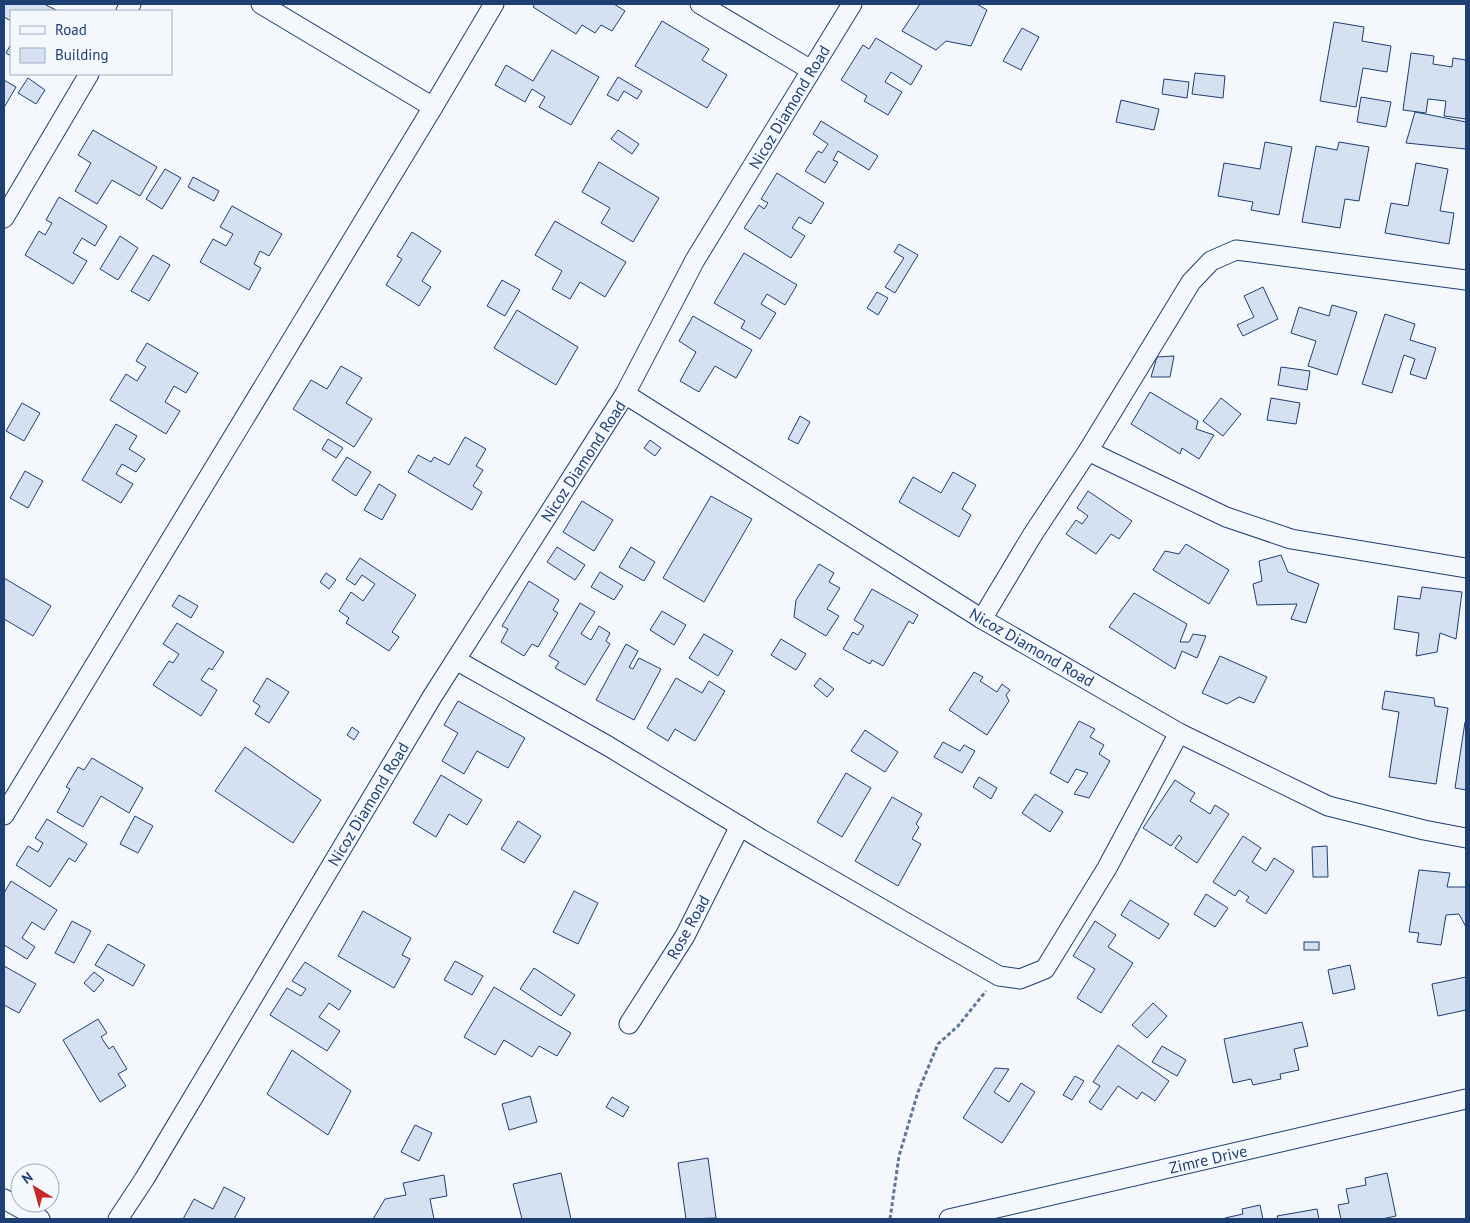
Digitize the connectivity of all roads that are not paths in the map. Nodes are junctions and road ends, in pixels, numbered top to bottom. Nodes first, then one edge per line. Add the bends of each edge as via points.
1 (261, 4) edge
2 (494, 4) edge
3 (700, 4) edge
4 (852, 4) edge
5 (811, 70) junction
6 (88, 75) edge
7 (433, 107) junction
8 (4, 218) edge
9 (1466, 280) edge
10 (625, 394) junction
11 (1088, 451) junction
12 (1466, 568) edge
13 (982, 619) junction
14 (456, 660) junction
15 (1179, 733) junction
16 (4, 815) edge
17 (740, 826) junction
18 (1466, 838) edge
19 (629, 1024) dead end
20 (1466, 1099) edge
21 (4, 1199) edge
22 (40, 1219) edge
23 (118, 1219) edge
24 (949, 1219) edge

1 - 7 street
2 - 7 street
3 - 5 street
4 - 5 street, Nicoz Diamond Road
5 - 10 street, Nicoz Diamond Road via 695,260
6 - 8 street
7 - 16 street
9 - 11 street via 1236,250 1211,261 1191,282
10 - 13 street, Nicoz Diamond Road
10 - 14 street, Nicoz Diamond Road
11 - 12 street via 1226,517 1292,539
11 - 13 street
13 - 15 street, Nicoz Diamond Road
14 - 17 street
14 - 23 street, Nicoz Diamond Road
15 - 17 street via 1107,868 1045,968 1020,979 999,976
15 - 18 street, Nicoz Diamond Road via 1328,806
17 - 19 street, Rose Road via 685,936
20 - 24 street, Zimre Drive
21 - 22 street

